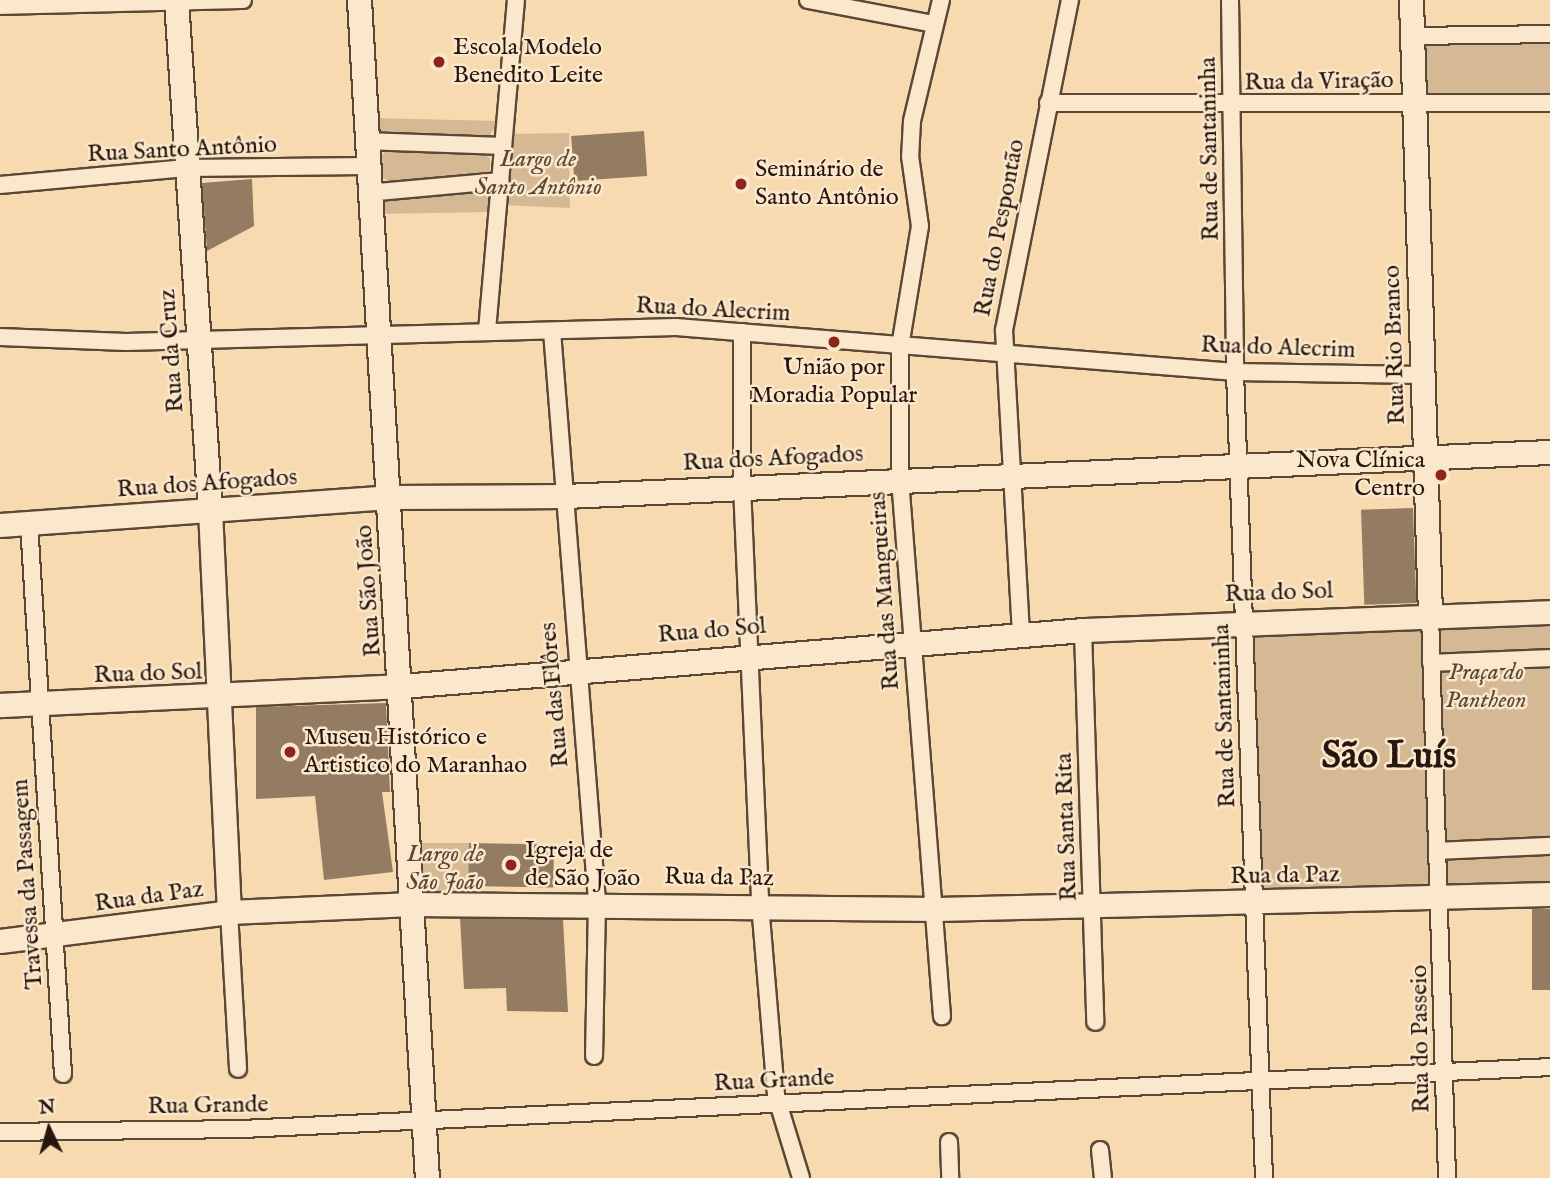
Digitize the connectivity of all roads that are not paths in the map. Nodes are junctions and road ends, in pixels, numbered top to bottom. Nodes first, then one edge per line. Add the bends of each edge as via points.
1 (243, 0) edge
2 (359, 0) edge
3 (516, 0) edge
4 (808, 0) edge
5 (941, 0) edge
6 (1070, 0) edge
7 (1230, 0) edge
8 (1411, 0) edge
9 (176, 1) edge
10 (0, 6) edge
11 (934, 24) junction
12 (1550, 34) edge
13 (1413, 36) junction
14 (1048, 103) junction
15 (1550, 103) edge
16 (1415, 104) junction
17 (1232, 106) junction
18 (365, 141) junction
19 (503, 146) junction
20 (366, 166) junction
21 (186, 169) junction
22 (499, 181) junction
23 (0, 185) edge
24 (367, 193) junction
25 (487, 331) junction
26 (552, 331) junction
27 (742, 332) junction
28 (376, 334) junction
29 (0, 337) edge
30 (198, 339) junction
31 (900, 347) junction
32 (1004, 354) junction
33 (1235, 372) junction
34 (1423, 375) junction
35 (1550, 452) edge
36 (1425, 457) junction
37 (1240, 466) junction
38 (1012, 474) junction
39 (900, 479) junction
40 (742, 486) junction
41 (565, 496) junction
42 (389, 497) junction
43 (210, 510) junction
44 (29, 523) junction
45 (0, 525) edge
46 (1550, 612) edge
47 (1430, 614) junction
48 (1244, 621) junction
49 (1083, 630) junction
50 (1021, 634) junction
51 (909, 643) junction
52 (748, 653) junction
53 (1550, 658) edge
54 (1431, 663) junction
55 (575, 670) junction
56 (402, 686) junction
57 (218, 698) junction
58 (39, 704) junction
59 (0, 705) edge
60 (1550, 846) edge
61 (1438, 851) junction
62 (1550, 894) edge
63 (1440, 898) junction
64 (597, 902) junction
65 (412, 904) junction
66 (760, 904) junction
67 (1093, 904) junction
68 (1256, 904) junction
69 (937, 909) junction
70 (229, 912) junction
71 (56, 936) junction
72 (0, 941) edge
73 (942, 1016) dead end
74 (1095, 1022) dead end
75 (594, 1056) dead end
76 (1550, 1067) edge
77 (238, 1069) dead end
78 (1444, 1072) junction
79 (63, 1074) dead end
80 (1262, 1078) junction
81 (780, 1103) junction
82 (422, 1121) junction
83 (0, 1132) edge
84 (948, 1142) dead end
85 (1100, 1150) dead end
86 (427, 1178) edge
87 (801, 1178) edge
88 (950, 1178) edge
89 (1103, 1178) edge
90 (1264, 1178) edge
91 (1447, 1178) edge

1 - 9 street
2 - 18 street, Rua São João
3 - 19 street
4 - 11 street
5 - 11 street, Rua das Mangueiras
6 - 14 street, Rua do Pespontão
7 - 17 street, Rua de Santaninha
8 - 13 street, Rua Rio Branco
9 - 10 street
9 - 21 street, Rua da Cruz
11 - 31 street, Rua das Mangueiras via 912,121 911,166 920,226
12 - 13 street
13 - 16 street, Rua Rio Branco
14 - 17 street, Rua da Viração
14 - 32 street, Rua do Pespontão via 1006,305
15 - 16 street, Rua da Viração
16 - 17 street, Rua da Viração
16 - 34 street, Rua Rio Branco
17 - 33 street, Rua de Santaninha
18 - 19 street
18 - 20 street, Rua São João
19 - 22 street
20 - 21 street, Rua Santo Antônio
20 - 24 street, Rua São João
21 - 23 street, Rua Santo Antônio
21 - 30 street, Rua da Cruz
22 - 24 street
22 - 25 street
24 - 28 street, Rua São João
25 - 26 street, Rua do Alecrim
25 - 28 street, Rua do Alecrim
26 - 27 street, Rua do Alecrim
26 - 41 street, Rua das Flôres
27 - 31 street, Rua do Alecrim
27 - 40 street
28 - 30 street, Rua do Alecrim
28 - 42 street, Rua São João
29 - 30 street, Rua do Alecrim via 71,342
30 - 43 street, Rua da Cruz
31 - 32 street, Rua do Alecrim
31 - 39 street, Rua das Mangueiras
32 - 33 street, Rua do Alecrim
32 - 38 street, Rua do Pespontão
33 - 34 street, Rua do Alecrim
33 - 37 street, Rua de Santaninha
34 - 36 street, Rua Rio Branco
35 - 36 street, Rua dos Afogados
36 - 37 street, Rua dos Afogados
36 - 47 street, Rua Rio Branco
37 - 38 street, Rua dos Afogados
37 - 48 street, Rua de Santaninha
38 - 39 street, Rua dos Afogados
38 - 50 street, Rua do Pespontão
39 - 40 street, Rua dos Afogados
39 - 51 street, Rua das Mangueiras
40 - 41 street, Rua dos Afogados
40 - 52 street
41 - 42 street, Rua dos Afogados
41 - 55 street, Rua das Flôres
42 - 43 street, Rua dos Afogados
42 - 56 street, Rua São João
43 - 44 street, Rua dos Afogados
43 - 57 street, Rua da Cruz
44 - 45 street, Rua dos Afogados
44 - 58 street, Travessa da Passagem
46 - 47 street, Rua do Sol
47 - 48 street, Rua do Sol
47 - 54 street, Rua Rio Branco
48 - 49 street, Rua do Sol
48 - 68 street, Rua de Santaninha
49 - 50 street, Rua do Sol
49 - 67 street, Rua Santa Rita
50 - 51 street, Rua do Sol
51 - 52 street, Rua do Sol
51 - 69 street, Rua das Mangueiras
52 - 55 street, Rua do Sol
52 - 66 street
53 - 54 street
54 - 61 street, Rua Rio Branco
55 - 56 street, Rua do Sol
55 - 64 street, Rua das Flôres
56 - 57 street, Rua do Sol
56 - 65 street, Rua São João
57 - 58 street, Rua do Sol
57 - 70 street, Rua da Cruz
58 - 59 street, Rua do Sol
58 - 71 street, Travessa da Passagem
60 - 61 street
61 - 63 street, Rua Rio Branco
62 - 63 street, Rua da Paz
63 - 68 street, Rua da Paz
63 - 78 street, Rua do Passeio
64 - 65 street, Rua da Paz
64 - 66 street, Rua da Paz
64 - 75 street, Rua das Flôres
65 - 70 street, Rua da Paz
65 - 82 street, Rua São João
66 - 69 street, Rua da Paz
66 - 81 street
67 - 68 street, Rua da Paz
67 - 69 street, Rua da Paz
67 - 74 street, Rua Santa Rita
68 - 80 street, Rua de Santaninha
69 - 73 street, Rua das Mangueiras
70 - 71 street, Rua da Paz
70 - 77 street
71 - 72 street, Rua da Paz
71 - 79 street, Travessa da Passagem
76 - 78 street, Rua Grande
78 - 80 street, Rua Grande
78 - 91 street, Rua do Passeio
80 - 81 street, Rua Grande
80 - 90 street, Rua de Santaninha
81 - 82 street, Rua Grande
81 - 87 street
82 - 83 street, Rua Grande
82 - 86 street, Rua São João
84 - 88 street
85 - 89 street

